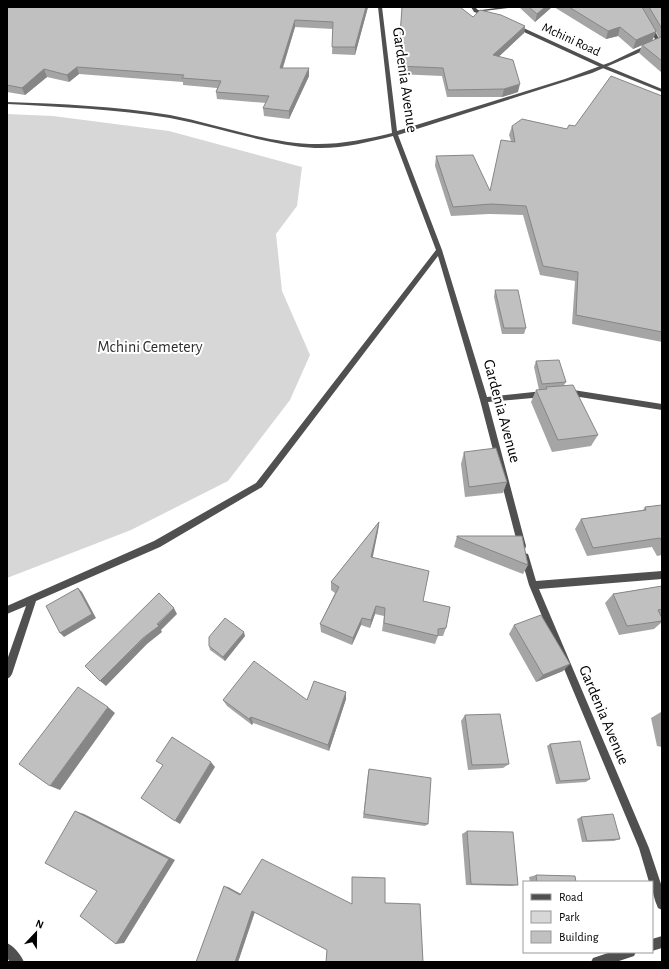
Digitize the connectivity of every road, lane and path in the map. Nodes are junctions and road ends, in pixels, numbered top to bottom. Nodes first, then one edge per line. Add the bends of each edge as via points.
1 (380, 7) edge
2 (472, 7) edge
3 (515, 7) edge
4 (476, 11) junction
5 (494, 17) edge
6 (647, 22) edge
7 (508, 23) edge
8 (602, 66) junction
9 (662, 91) edge
10 (7, 103) edge
11 (395, 134) junction
12 (439, 250) junction
13 (484, 400) junction
14 (662, 407) edge
15 (662, 575) edge
16 (533, 585) junction
17 (33, 598) junction
18 (7, 610) edge
19 (7, 674) edge
20 (662, 904) edge
21 (7, 949) edge
22 (627, 953) edge
23 (18, 962) edge
24 (597, 962) edge

1 - 11 street, Gardenia Avenue
2 - 4 street
3 - 4 street
4 - 5 street
6 - 8 street via 657,39 655,43
7 - 8 street, Mchini Road
8 - 9 street, Mchini Road
8 - 11 street
10 - 11 street via 127,111 171,117 316,146 344,144
11 - 12 street, Gardenia Avenue
12 - 13 street, Gardenia Avenue
12 - 17 street via 259,485 157,544
13 - 14 street via 567,392
13 - 16 street, Gardenia Avenue
15 - 16 street
16 - 20 street, Gardenia Avenue via 644,848
17 - 18 street
17 - 19 street
21 - 23 street
22 - 24 street

